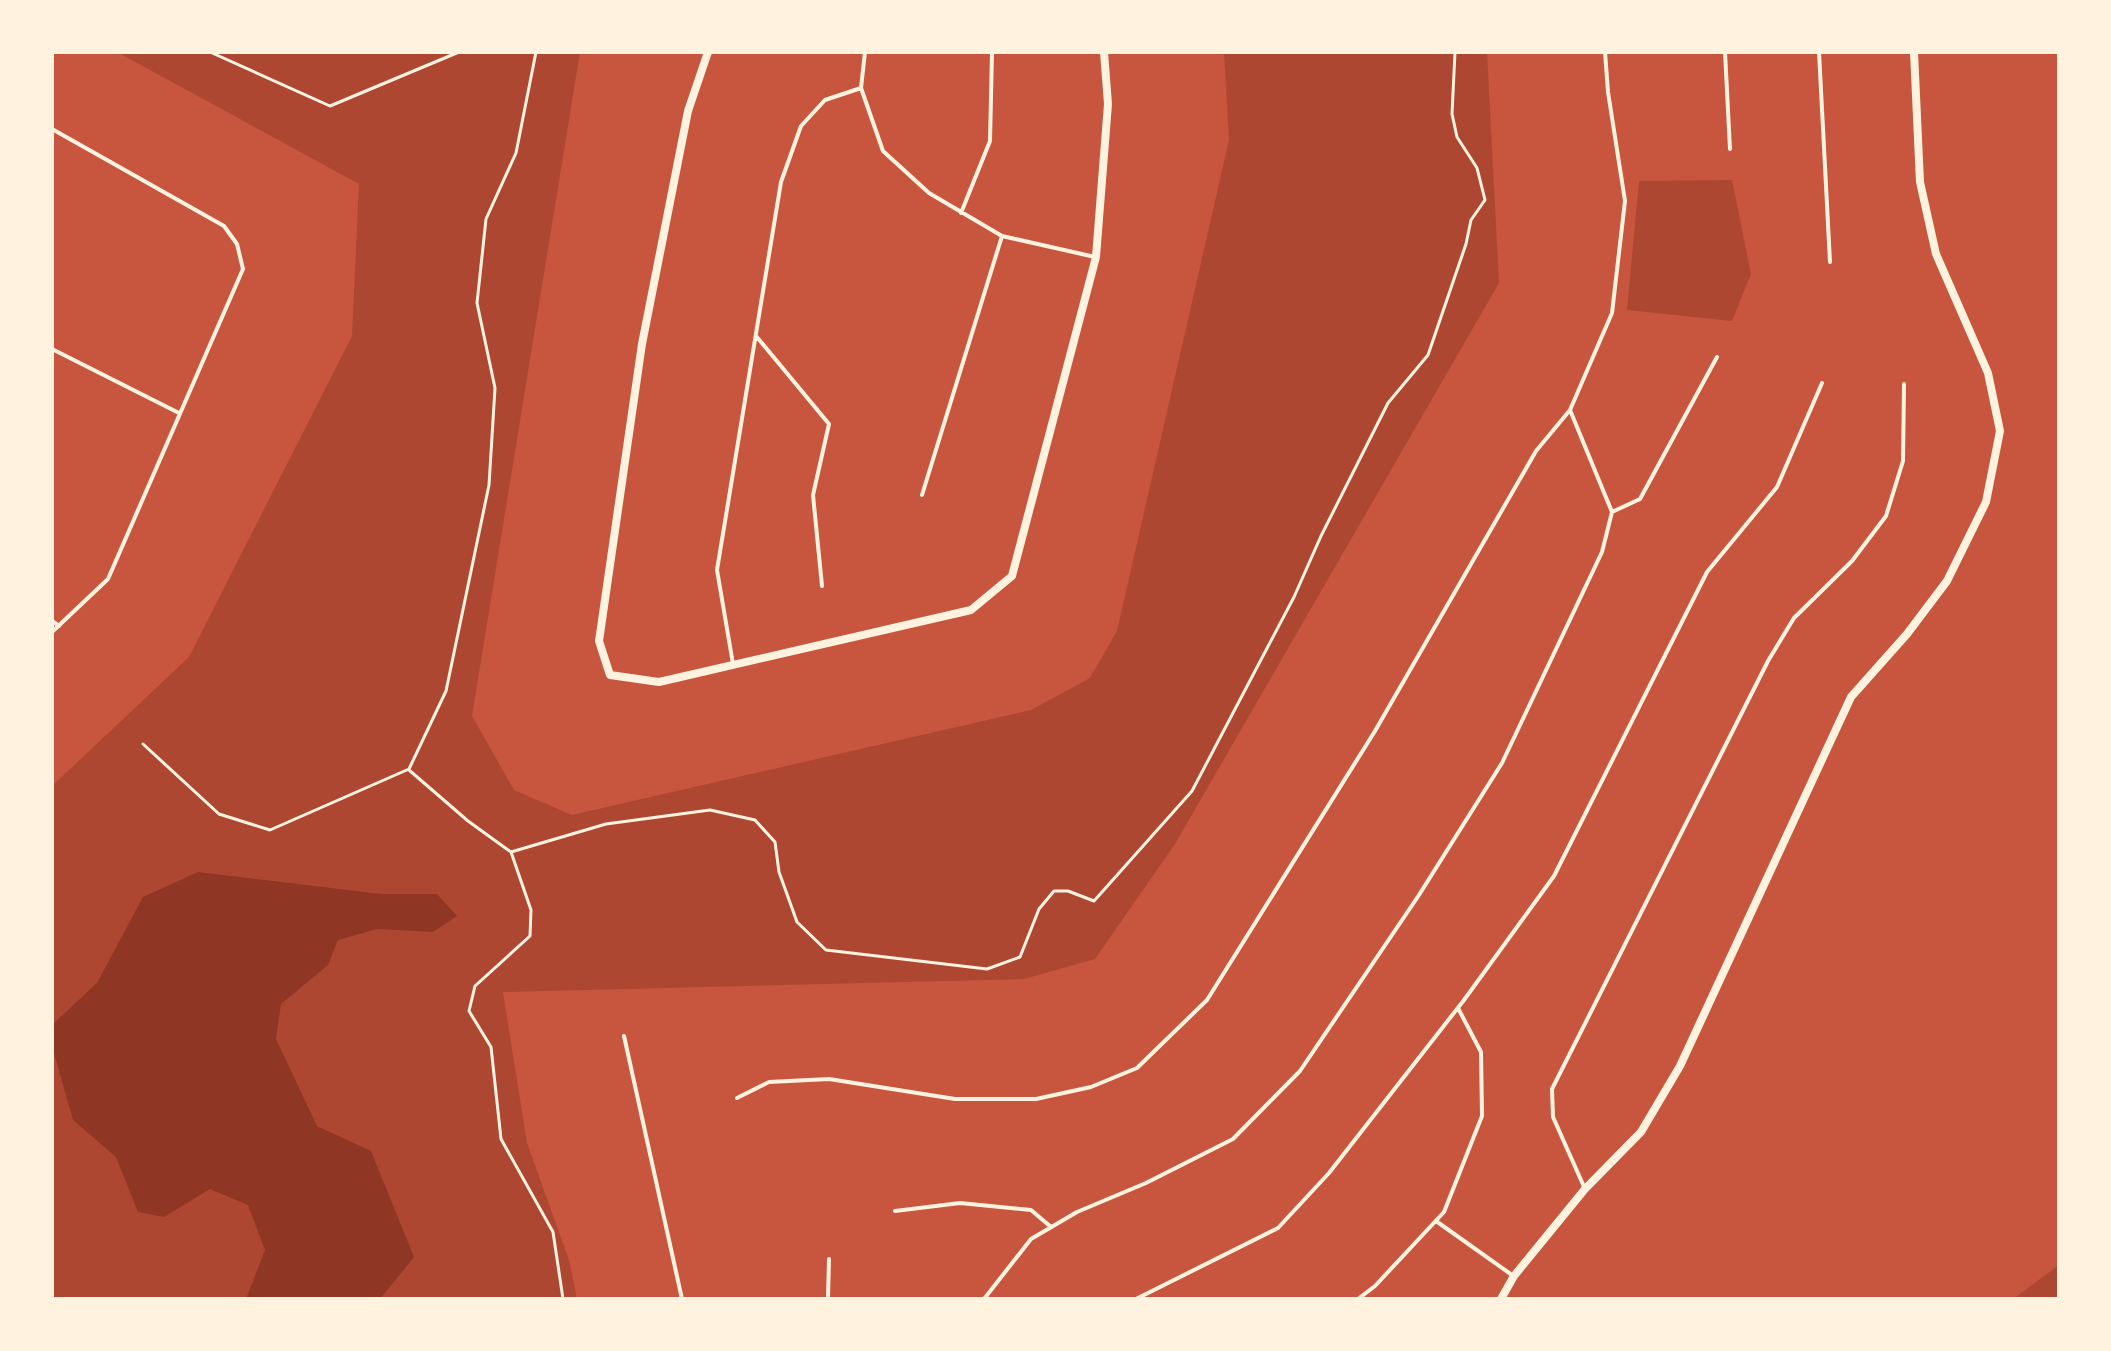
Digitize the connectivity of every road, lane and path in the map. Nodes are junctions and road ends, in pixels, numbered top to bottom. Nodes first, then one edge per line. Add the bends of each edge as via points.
1 (210, 52) edge
2 (459, 52) edge
3 (536, 52) edge
4 (708, 52) edge
5 (865, 52) edge
6 (992, 52) edge
7 (1104, 52) edge
8 (1455, 52) edge
9 (1605, 52) edge
10 (1725, 52) edge
11 (1819, 52) edge
12 (1914, 52) edge
13 (861, 88) junction
14 (52, 129) edge
15 (1730, 149) dead end
16 (961, 213) junction
17 (1002, 236) junction
18 (1096, 257) junction
19 (1830, 262) dead end
20 (756, 336) junction
21 (52, 349) edge
22 (1717, 357) dead end
23 (1822, 383) dead end
24 (1904, 384) dead end
25 (1570, 410) junction
26 (179, 413) junction
27 (922, 495) dead end
28 (1612, 512) junction
29 (822, 586) dead end
30 (52, 621) edge
31 (59, 626) junction
32 (52, 632) edge
33 (733, 665) junction
34 (143, 744) dead end
35 (409, 769) junction
36 (511, 852) junction
37 (1458, 1008) junction
38 (624, 1036) dead end
39 (737, 1098) dead end
40 (1585, 1189) junction
41 (895, 1211) dead end
42 (1436, 1221) junction
43 (1051, 1227) junction
44 (829, 1259) dead end
45 (1514, 1276) junction
46 (563, 1299) edge
47 (682, 1299) edge
48 (828, 1299) edge
49 (984, 1299) edge
50 (1136, 1299) edge
51 (1358, 1299) edge
52 (1501, 1299) edge

1 - 2 path via 330,106
3 - 35 path via 516,153 486,219 477,303 495,388 489,485 446,691
4 - 33 street via 688,111 642,344 599,641 610,675 659,682
5 - 13 lane
6 - 16 lane via 990,141
7 - 18 street via 1108,104
8 - 36 path via 1452,114 1485,200 1471,220 1428,355 1388,403 1192,791 1094,901 1054,891 1039,909 1020,957 987,969 950,967 826,950 797,922 779,872 775,842 755,820 710,810 606,824
9 - 25 lane via 1625,201 1612,313
10 - 15 lane
11 - 19 lane
12 - 40 street via 1920,182 1936,254 1988,373 2000,431 1986,502 1947,581 1851,697 1680,1066 1641,1132
13 - 16 lane via 883,151 929,193
13 - 20 lane via 825,100 801,126 781,182
14 - 26 lane via 224,226 237,244 243,269
16 - 17 lane
17 - 18 lane
17 - 27 lane
18 - 33 street via 1012,576 971,610
20 - 29 lane via 829,424 813,495
20 - 33 lane via 717,570
21 - 26 lane
22 - 28 lane via 1640,499
23 - 37 lane via 1777,487 1707,572 1554,876
24 - 40 lane via 1903,461 1886,516 1852,561 1794,618 1768,661 1552,1089 1553,1117
25 - 28 lane
25 - 39 lane via 1536,451 1375,731 1207,1000 1137,1068 1091,1087 1036,1099 955,1099 829,1079 769,1082
26 - 31 lane via 108,579
28 - 43 lane via 1602,552 1502,763 1300,1071 1233,1139
30 - 31 lane
31 - 32 lane
34 - 35 path via 219,814 270,830
35 - 36 path
36 - 46 path via 531,910 530,936 475,986 469,1011 491,1047 501,1139 553,1232
37 - 42 lane via 1481,1052 1482,1116
37 - 50 lane via 1329,1173 1278,1228
38 - 47 lane
40 - 45 street
41 - 43 lane via 975,1204 1031,1210
42 - 45 lane
42 - 51 lane
43 - 49 lane via 1031,1239
44 - 48 lane
45 - 52 street

